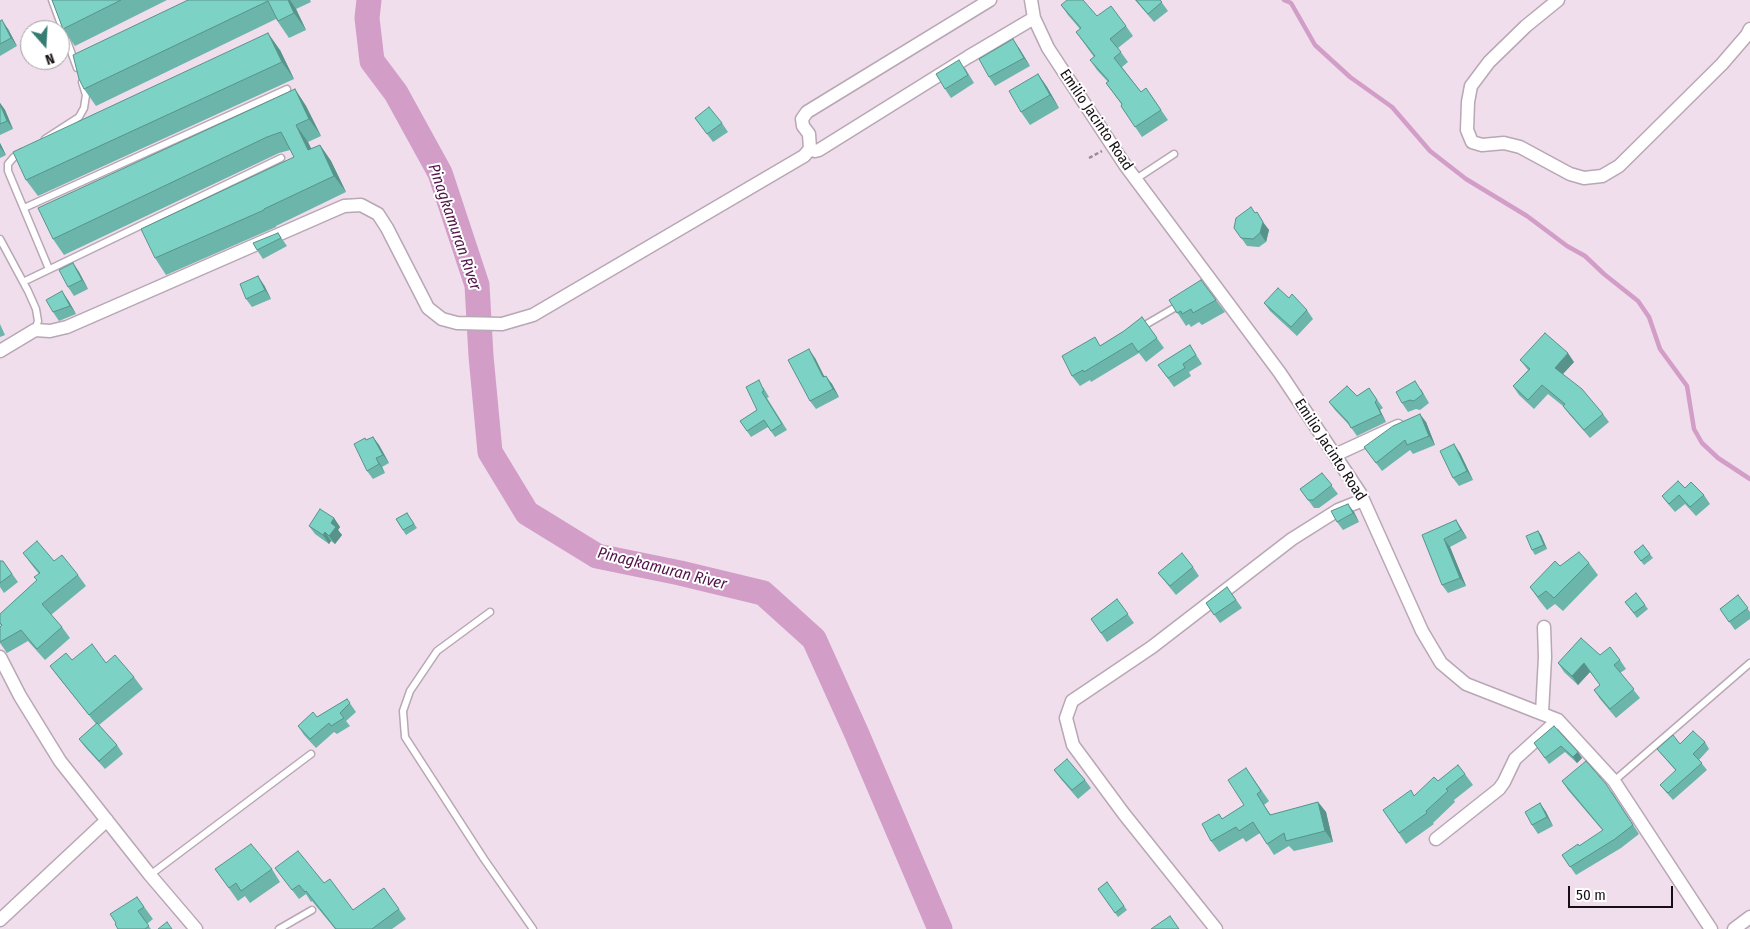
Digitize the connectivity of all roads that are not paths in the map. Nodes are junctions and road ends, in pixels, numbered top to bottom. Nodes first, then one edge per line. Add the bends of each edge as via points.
1 (52, 0) edge
2 (990, 0) edge
3 (1031, 0) edge
4 (1558, 0) edge
5 (1034, 18) junction
6 (1750, 29) edge
7 (286, 89) dead end
8 (40, 142) edge
9 (27, 149) edge
10 (810, 149) junction
11 (1174, 154) dead end
12 (281, 158) dead end
13 (1136, 179) junction
14 (24, 208) junction
15 (0, 239) edge
16 (49, 269) junction
17 (23, 282) junction
18 (1184, 302) edge
19 (35, 330) junction
20 (1137, 330) edge
21 (0, 351) edge
22 (1408, 421) edge
23 (1335, 455) junction
24 (1363, 500) junction
25 (490, 612) dead end
26 (1544, 627) dead end
27 (0, 657) edge
28 (1750, 663) edge
29 (1542, 713) junction
30 (1558, 720) junction
31 (311, 754) dead end
32 (1614, 781) junction
33 (107, 820) junction
34 (1436, 838) dead end
35 (150, 875) junction
36 (312, 910) dead end
37 (1750, 917) edge
38 (0, 920) edge
39 (196, 929) edge
40 (279, 929) edge
41 (533, 929) edge
42 (1216, 929) edge
43 (1711, 929) edge
44 (1734, 929) edge

1 - 8 lane via 86,95 79,117
2 - 10 street via 807,112 802,119 809,134
3 - 5 street, Emilio Jacinto Road
4 - 6 street via 1489,62 1471,86 1467,130 1472,142 1520,147 1570,174 1584,178 1602,176 1619,166 1722,64
5 - 10 street via 819,150
5 - 13 street, Emilio Jacinto Road via 1048,48
7 - 14 lane
9 - 14 lane via 8,164
10 - 19 street via 804,156 533,315 502,324 457,323 442,319 428,308 387,228 378,214 362,205 344,206 67,327
11 - 13 lane
12 - 16 lane
13 - 23 street, Emilio Jacinto Road via 1210,286 1280,373
14 - 16 lane
15 - 17 lane
16 - 17 lane
17 - 19 lane via 36,309 38,321
18 - 20 lane
19 - 21 street
22 - 23 street
23 - 24 street, Emilio Jacinto Road
24 - 29 street, Emilio Jacinto Road via 1422,631 1441,663 1466,684
24 - 42 street via 1338,510 1292,539 1152,646 1072,701 1066,718 1073,745
25 - 41 lane via 436,651 410,692 403,711 406,737
26 - 29 street
27 - 33 street via 60,761
28 - 32 lane
29 - 30 street, Emilio Jacinto Road
30 - 32 street, Emilio Jacinto Road
30 - 34 street via 1515,759 1499,789
31 - 35 lane
32 - 43 street, Emilio Jacinto Road
33 - 35 street
33 - 38 street
35 - 39 street
36 - 40 lane
37 - 44 street

